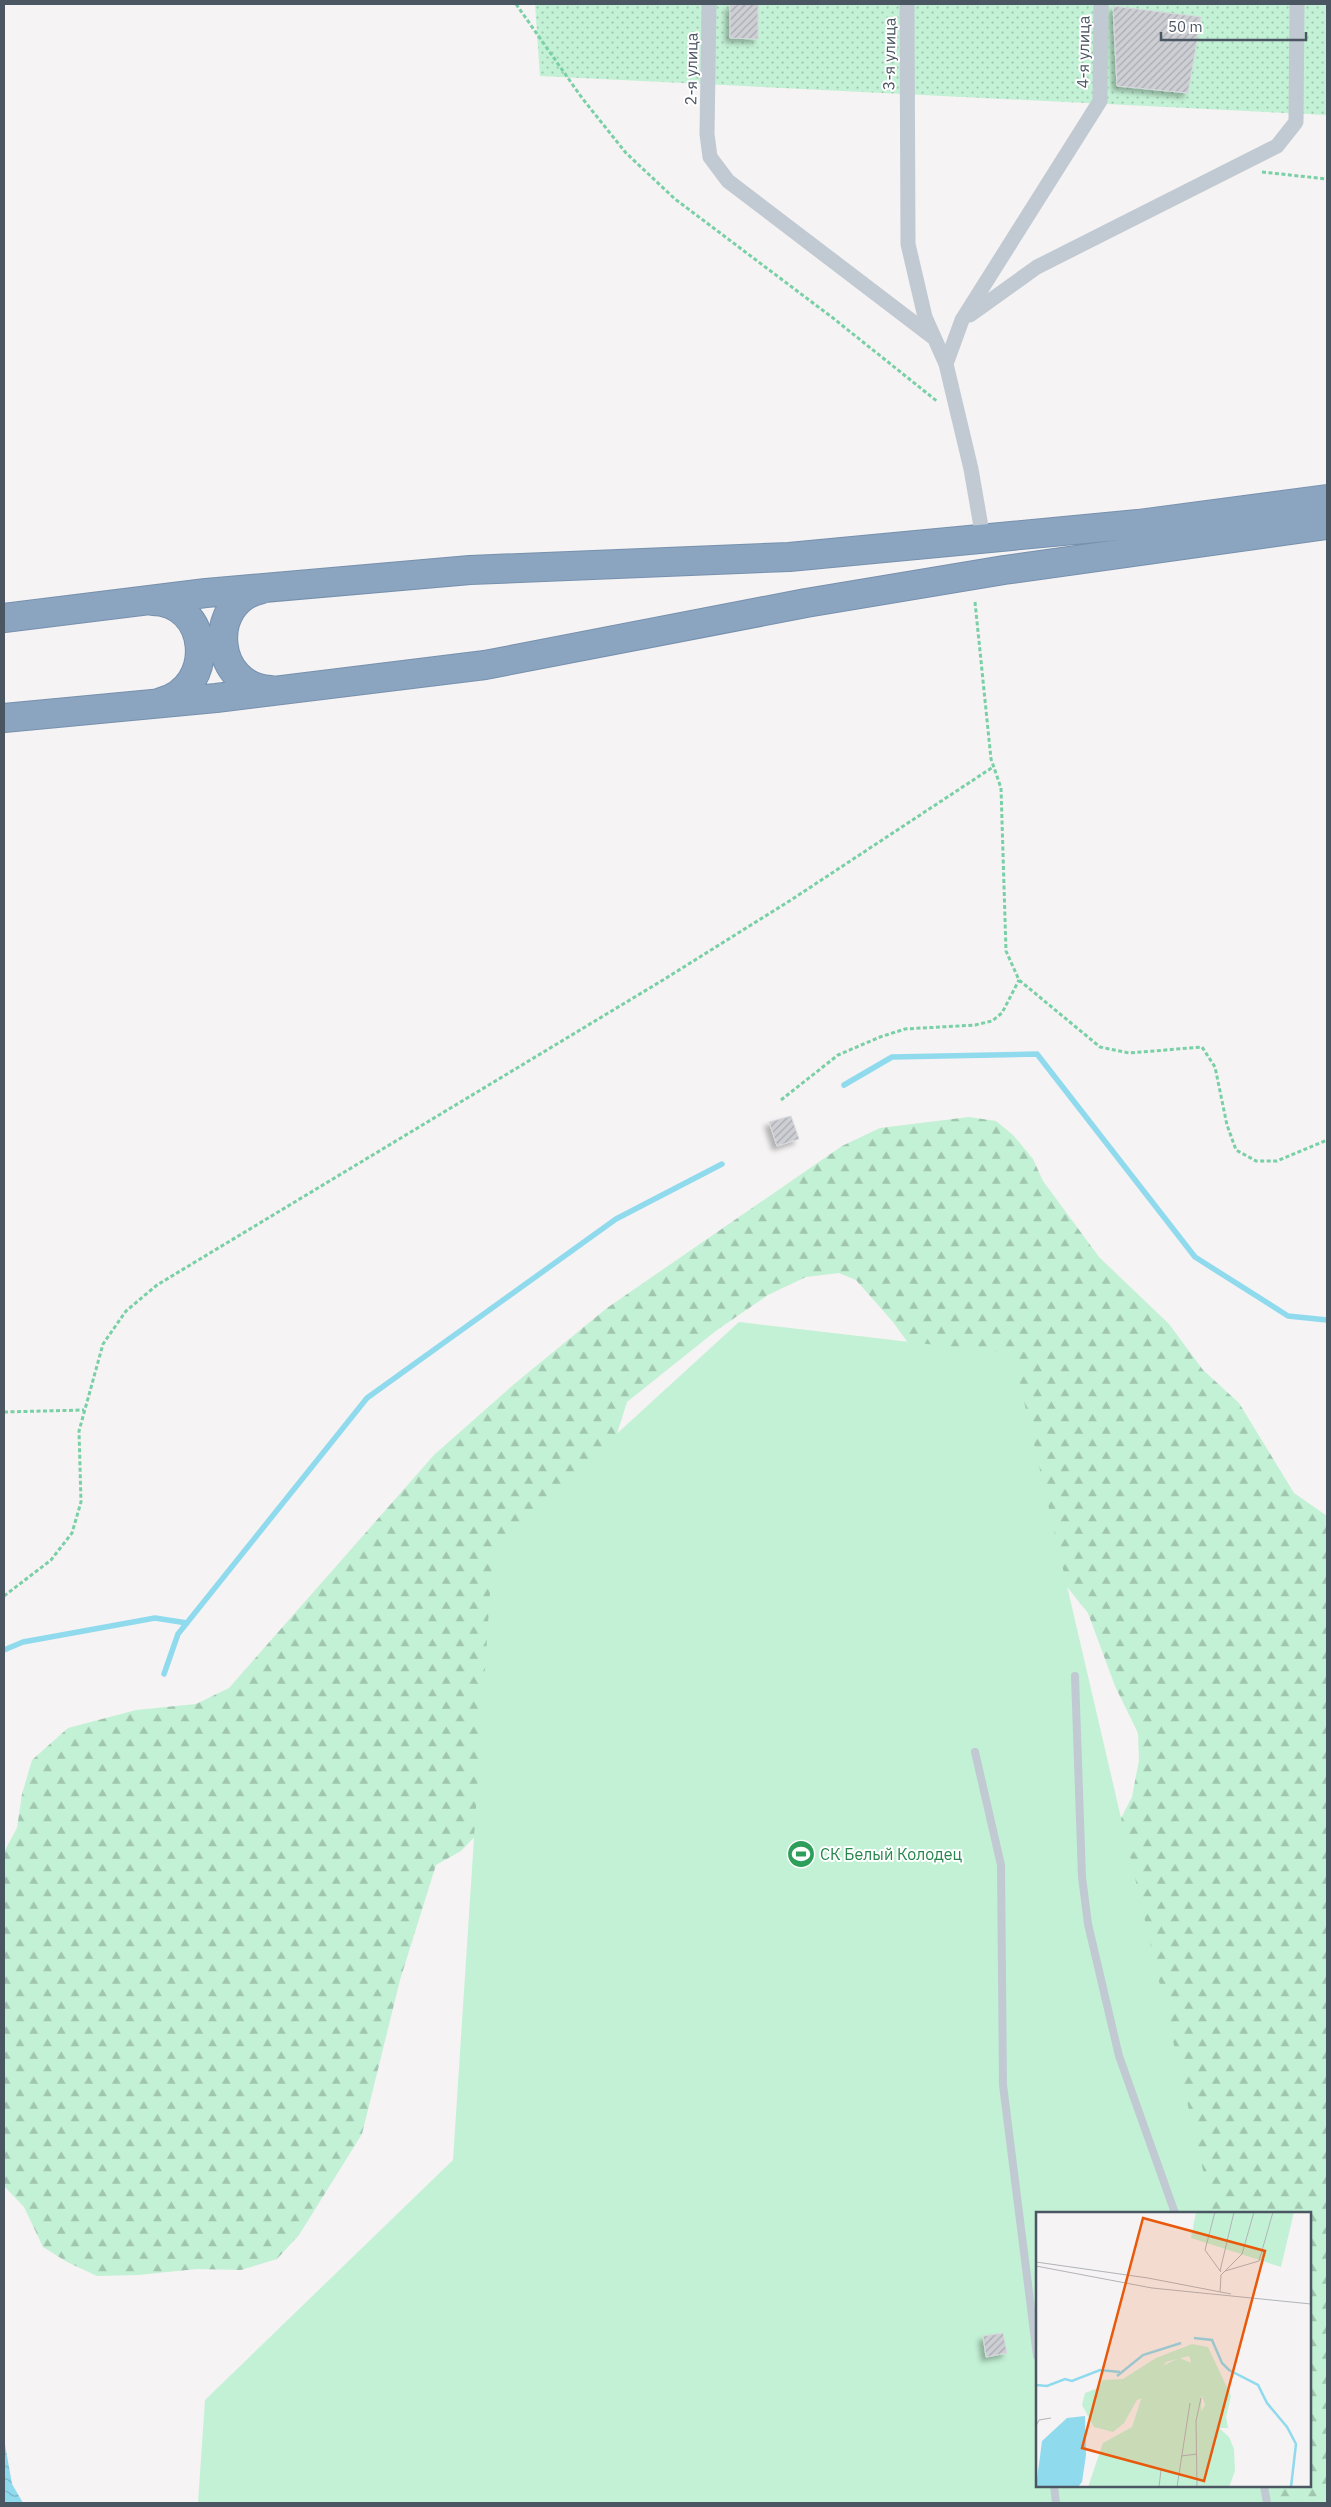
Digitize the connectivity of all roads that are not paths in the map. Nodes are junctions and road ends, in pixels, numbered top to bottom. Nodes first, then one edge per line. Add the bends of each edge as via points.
1 (709, 4) edge
2 (907, 4) edge
3 (1101, 4) edge
4 (1296, 4) edge
5 (962, 320) junction
6 (934, 338) junction
7 (946, 364) junction
8 (1327, 499) edge
9 (1327, 526) edge
10 (984, 538) junction
11 (268, 588) junction
12 (144, 601) junction
13 (4, 618) edge
14 (279, 690) junction
15 (155, 704) junction
16 (4, 718) edge
17 (1075, 1676) dead end
18 (975, 1752) dead end
19 (1174, 2212) edge
20 (1034, 2311) edge
21 (1036, 2341) edge
22 (1054, 2487) edge
23 (1264, 2487) edge
24 (1056, 2503) edge
25 (1267, 2503) edge

1 - 6 street, 2-я улица via 707,134 710,157 728,181
2 - 6 street, 3-я улица via 908,244 925,317
3 - 5 street, 4-я улица via 1100,101
4 - 5 street via 1296,122 1277,146 1037,267
5 - 7 street
6 - 7 street, 3-я улица
7 - 10 street, 3-я улица
8 - 10 highway via 1138,524
9 - 14 highway via 994,572 806,603 485,664
10 - 11 highway via 789,556 470,570
11 - 12 highway
11 - 14 highway via 256,590 235,604 226,620 222,638 227,662 234,673 254,687
12 - 13 highway
12 - 15 highway via 162,603 179,610 195,629 201,653 188,687 178,695
14 - 15 highway
15 - 16 highway
17 - 19 lane via 1082,1877 1088,1924 1119,2056
18 - 20 lane via 1001,1865 1003,2086
20 - 21 lane
22 - 24 lane
23 - 25 lane

